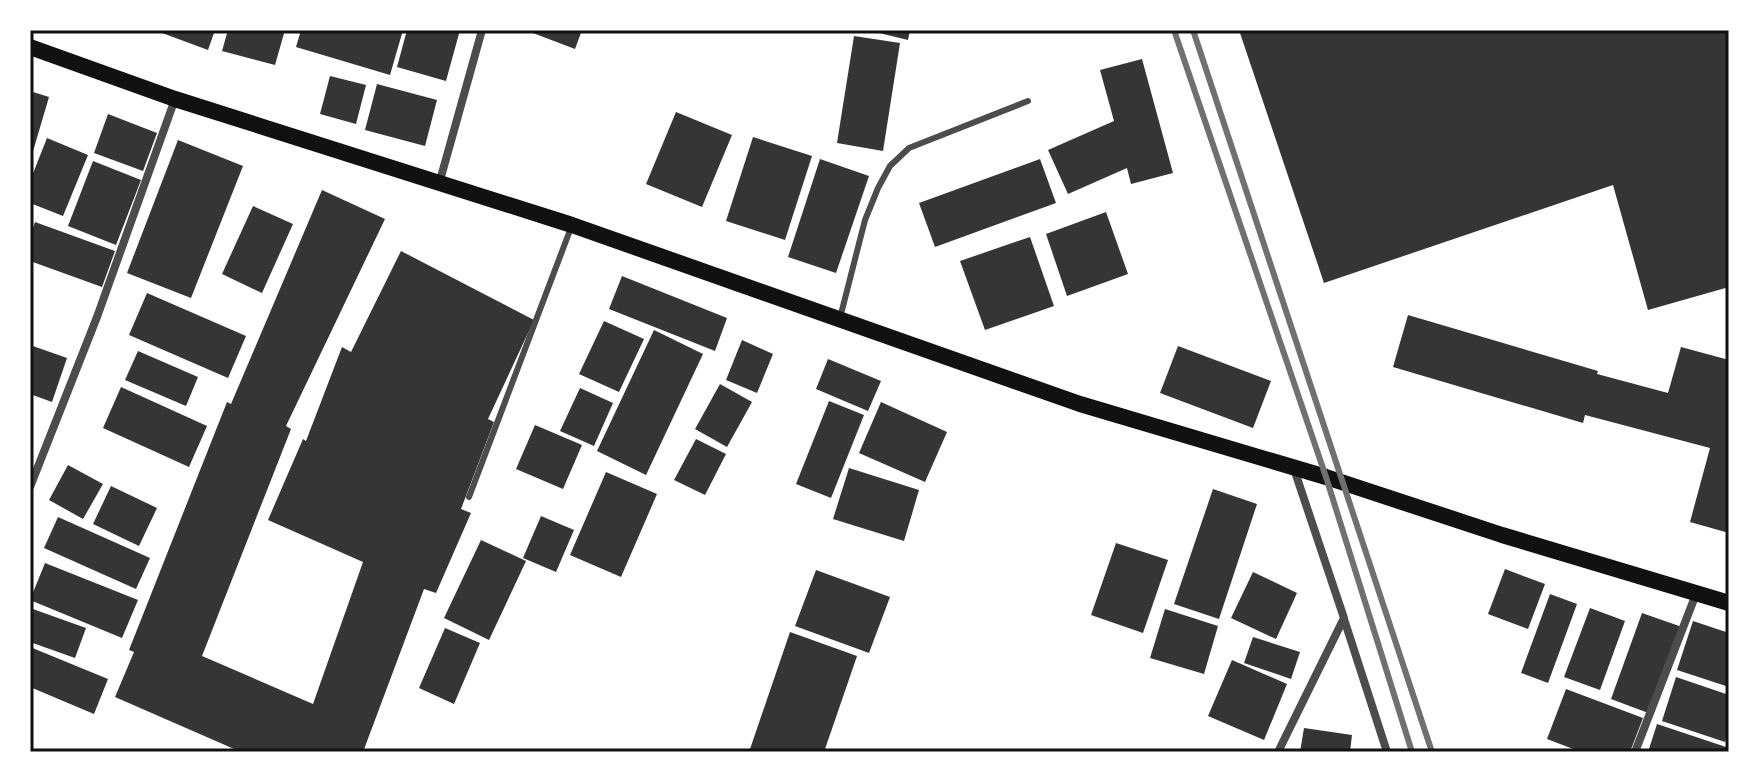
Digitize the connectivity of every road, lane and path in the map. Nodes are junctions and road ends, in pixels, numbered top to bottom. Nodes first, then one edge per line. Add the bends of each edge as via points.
1 (482, 30) edge
2 (30, 47) edge
3 (175, 99) junction
4 (1028, 101) dead end
5 (439, 184) junction
6 (572, 225) junction
7 (840, 318) junction
8 (1294, 469) junction
9 (30, 487) edge
10 (469, 497) dead end
11 (1697, 593) junction
12 (1729, 603) edge
13 (1344, 618) junction
14 (1278, 752) edge
15 (1387, 752) edge
16 (1635, 752) edge

1 - 5 street
2 - 3 main road
3 - 5 main road
3 - 9 street
4 - 7 lane via 909,148 890,166 865,220
5 - 6 main road
6 - 7 main road
6 - 10 lane
7 - 8 main road via 1080,404
8 - 11 main road
8 - 13 street
11 - 12 main road
11 - 16 street
13 - 14 street
13 - 15 street

